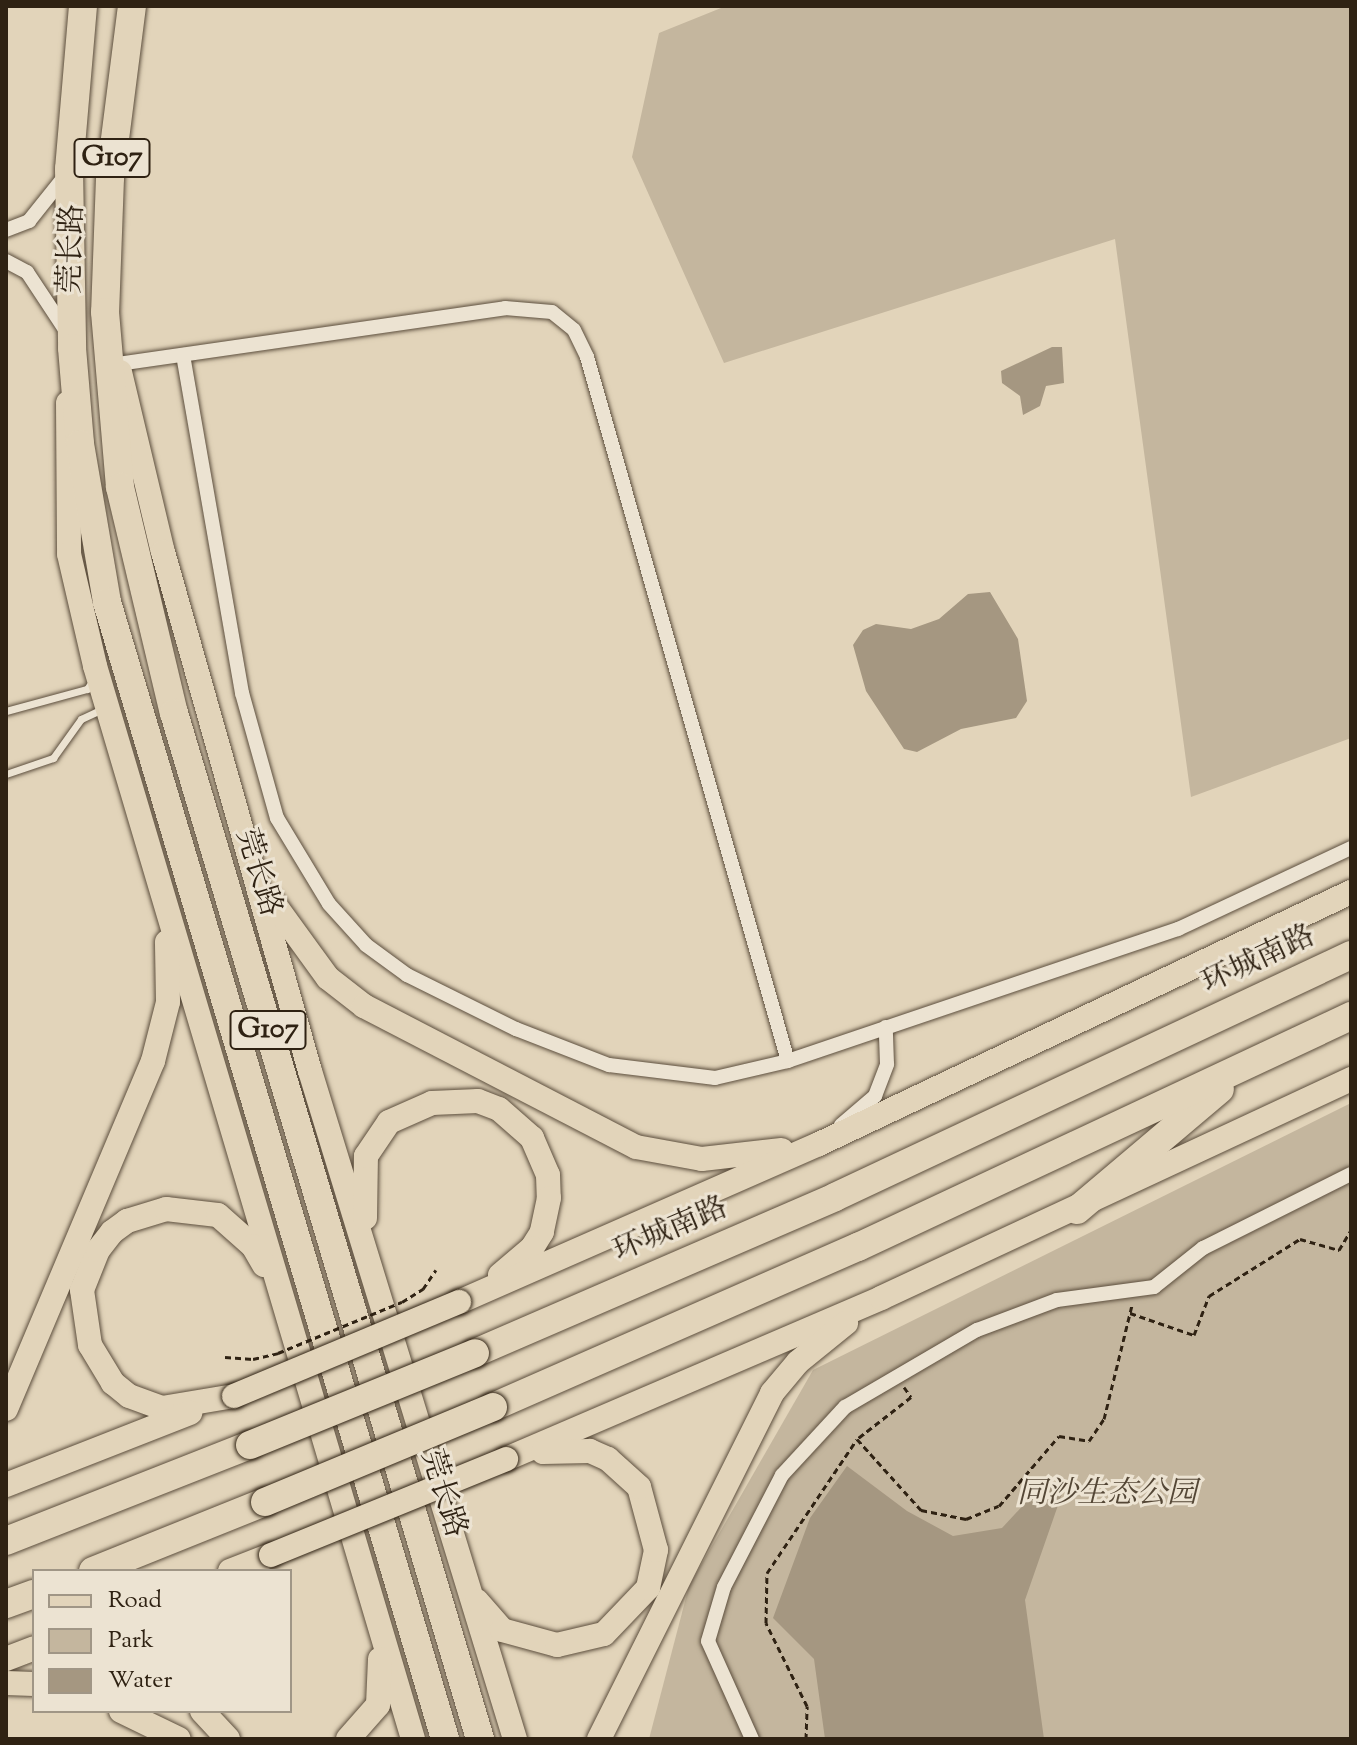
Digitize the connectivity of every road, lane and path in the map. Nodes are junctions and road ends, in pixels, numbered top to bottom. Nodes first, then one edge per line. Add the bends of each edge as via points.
1 (132, 6) edge
2 (83, 8) edge
3 (69, 169) junction
4 (6, 230) edge
5 (6, 261) edge
6 (105, 312) junction
7 (72, 348) junction
8 (183, 355) junction
9 (118, 364) junction
10 (95, 666) junction
11 (6, 711) edge
12 (111, 720) junction
13 (6, 774) edge
14 (1351, 848) edge
15 (251, 861) junction
16 (163, 892) junction
17 (1351, 892) edge
18 (1351, 955) edge
19 (1351, 1016) edge
20 (886, 1027) junction
21 (788, 1061) junction
22 (1249, 1065) junction
23 (1351, 1079) edge
24 (819, 1144) junction
25 (1351, 1174) edge
26 (1077, 1210) junction
27 (1351, 1230) edge
28 (436, 1270) dead end
29 (375, 1284) junction
30 (1136, 1290) junction
31 (881, 1298) junction
32 (459, 1302) junction
33 (1130, 1313) junction
34 (286, 1315) junction
35 (225, 1357) dead end
36 (896, 1377) junction
37 (234, 1396) junction
38 (6, 1409) edge
39 (857, 1439) junction
40 (506, 1459) junction
41 (6, 1485) edge
42 (6, 1541) edge
43 (271, 1555) junction
44 (98, 1569) edge
45 (235, 1569) edge
46 (247, 1569) edge
47 (464, 1574) junction
48 (32, 1595) edge
49 (6, 1604) edge
50 (373, 1605) junction
51 (32, 1649) edge
52 (6, 1659) edge
53 (6, 1683) edge
54 (32, 1684) edge
55 (125, 1713) edge
56 (204, 1713) edge
57 (179, 1739) edge
58 (228, 1739) edge
59 (348, 1739) edge
60 (413, 1739) edge
61 (445, 1739) edge
62 (480, 1739) edge
63 (515, 1739) edge
64 (599, 1739) edge
65 (752, 1739) edge
66 (806, 1739) edge

1 - 6 highway, 莞长路 / G107 via 110,178
2 - 3 highway, 莞长路 / G107
3 - 4 street via 29,221
3 - 7 highway, 莞长路 / G107
5 - 7 street via 27,272
6 - 9 main road
6 - 62 highway, 莞长路 / G107 via 112,438 141,595
7 - 10 main road via 64,449 69,554
7 - 61 highway, 莞长路 / G107 via 80,444 107,602
8 - 9 street
8 - 21 street via 237,664 261,767 277,818 329,904 366,945 407,975 516,1029 609,1065 715,1078
8 - 21 street via 505,308 552,312 574,330 587,357
9 - 15 main road via 163,552
10 - 11 lane via 87,689
10 - 12 main road
12 - 13 lane via 102,709 93,709 53,758
12 - 16 main road
14 - 20 street via 1178,929
15 - 24 main road via 290,932 328,978 364,1006 636,1147 702,1159
15 - 29 main road
16 - 34 main road
16 - 38 main road via 169,972 163,1031
17 - 24 main road
18 - 42 highway, 环城南路, bridge via 835,1197 475,1353
19 - 22 highway
20 - 21 street
20 - 24 street via 887,1064 875,1096
22 - 26 highway
22 - 44 highway, bridge via 858,1247 493,1407
23 - 26 main road
24 - 32 main road
25 - 30 street via 1203,1248 1154,1287
26 - 31 main road
27 - 33 path via 1339,1250 1300,1239 1209,1296 1194,1335
28 - 35 path, bridge via 423,1289 402,1302 278,1353 253,1359
29 - 32 main road via 362,1190 374,1139 410,1110 432,1103 478,1101 518,1121 532,1138 548,1175 549,1198 542,1232 532,1248
29 - 47 main road
30 - 33 path
30 - 36 street via 1057,1300 977,1330
31 - 40 main road
31 - 64 main road via 798,1362 772,1393
32 - 37 main road, bridge
33 - 39 path via 1104,1419 1089,1441 1059,1436 999,1506 966,1519 921,1510
34 - 37 main road via 253,1246 231,1224 204,1210 147,1213 112,1232 98,1250 81,1307 90,1345 113,1383 146,1405 162,1408
34 - 50 main road
36 - 39 path via 911,1397
36 - 65 street via 845,1407 782,1475 724,1587 708,1641
37 - 41 main road
39 - 66 path via 767,1573 766,1623 807,1706
40 - 43 main road, bridge
40 - 47 main road via 570,1448 608,1459 626,1472 639,1487 653,1525 656,1550 648,1588 604,1634 557,1645 502,1630 480,1607
43 - 45 main road
43 - 46 main road
47 - 63 main road
48 - 49 highway
50 - 59 main road via 382,1689 370,1719
50 - 60 main road
51 - 52 main road
53 - 54 main road
55 - 57 main road
56 - 58 main road

